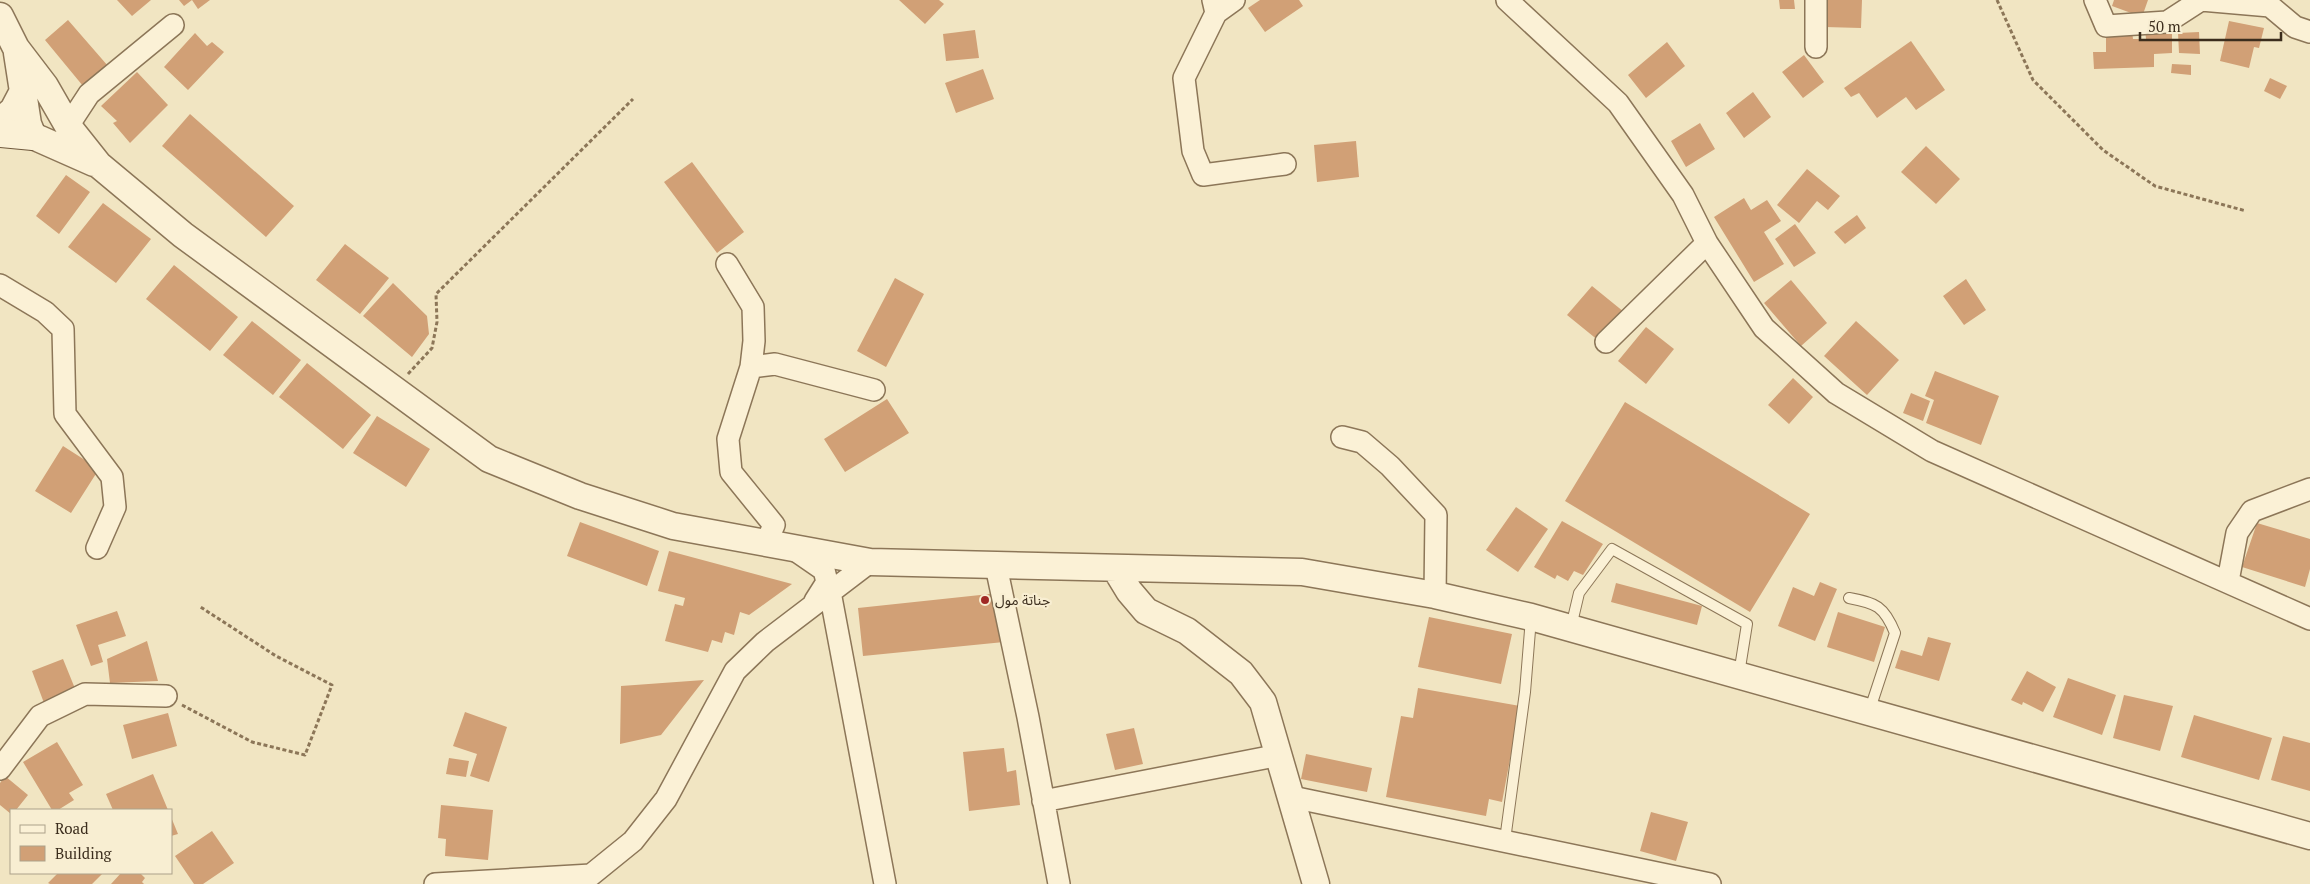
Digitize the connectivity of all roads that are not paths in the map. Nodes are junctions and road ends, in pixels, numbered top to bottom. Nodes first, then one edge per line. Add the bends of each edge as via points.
1 (1234, 0) edge
2 (1508, 0) edge
3 (1816, 0) edge
4 (2095, 0) edge
5 (1215, 7) edge
6 (0, 16) edge
7 (173, 25) dead end
8 (2310, 32) edge
9 (1816, 47) dead end
10 (36, 92) junction
11 (0, 121) edge
12 (68, 126) junction
13 (0, 133) edge
14 (33, 136) junction
15 (1285, 164) dead end
16 (99, 165) junction
17 (1707, 243) junction
18 (727, 264) dead end
19 (0, 285) edge
20 (1606, 342) dead end
21 (751, 367) junction
22 (874, 390) dead end
23 (1342, 437) dead end
24 (2310, 489) edge
25 (778, 545) junction
26 (97, 548) dead end
27 (870, 562) junction
28 (996, 566) junction
29 (1114, 568) junction
30 (2228, 581) junction
31 (830, 592) junction
32 (1435, 595) junction
33 (1848, 598) dead end
34 (812, 606) junction
35 (1531, 616) junction
36 (2310, 619) edge
37 (1571, 628) junction
38 (1739, 675) junction
39 (166, 696) road end
40 (1869, 712) junction
41 (1280, 755) junction
42 (0, 768) edge
43 (1292, 797) junction
44 (1043, 801) junction
45 (2310, 836) edge
46 (1505, 840) junction
47 (593, 880) edge
48 (436, 884) edge
49 (885, 884) edge
50 (1059, 884) edge
51 (1316, 884) edge
52 (1710, 884) edge

1 - 5 street
2 - 17 street via 1618,103 1683,195
3 - 9 street
4 - 8 street via 2106,26 2167,22 2202,0 2270,6 2295,27
5 - 15 street via 1184,78 1193,151 1203,175
6 - 10 street
7 - 12 street via 89,94
10 - 11 street
10 - 12 street
10 - 14 street via 28,124
12 - 14 street via 52,126
12 - 16 street
13 - 14 main road
14 - 16 street
16 - 25 street via 183,235 489,459 580,496 674,526
17 - 20 street
17 - 30 street via 1764,328 1836,393 1932,451
18 - 21 street via 753,307
19 - 26 street via 45,312 63,329 65,414 112,477 115,507
21 - 22 street via 775,364
21 - 25 street via 728,439 731,472 774,525
23 - 32 street via 1362,442 1390,466 1436,515
24 - 30 street via 2252,511 2237,533
25 - 27 street
25 - 34 street via 824,570 827,582
27 - 28 street
27 - 31 street
28 - 29 street
28 - 44 street
29 - 32 street via 1302,572
29 - 41 street via 1146,611 1187,631 1241,673 1263,702
30 - 36 street
31 - 34 street
31 - 49 street
32 - 35 street
33 - 40 lane via 1872,602 1887,615 1895,633
34 - 47 street via 765,642 735,671 666,799 633,841
35 - 37 street
35 - 46 lane
37 - 38 street
37 - 38 lane via 1579,593 1612,549 1747,624
38 - 40 street
39 - 42 street via 85,694 40,716
40 - 45 street
41 - 43 street
41 - 44 street
43 - 46 street
43 - 51 street
44 - 50 street
46 - 52 street
47 - 48 street

